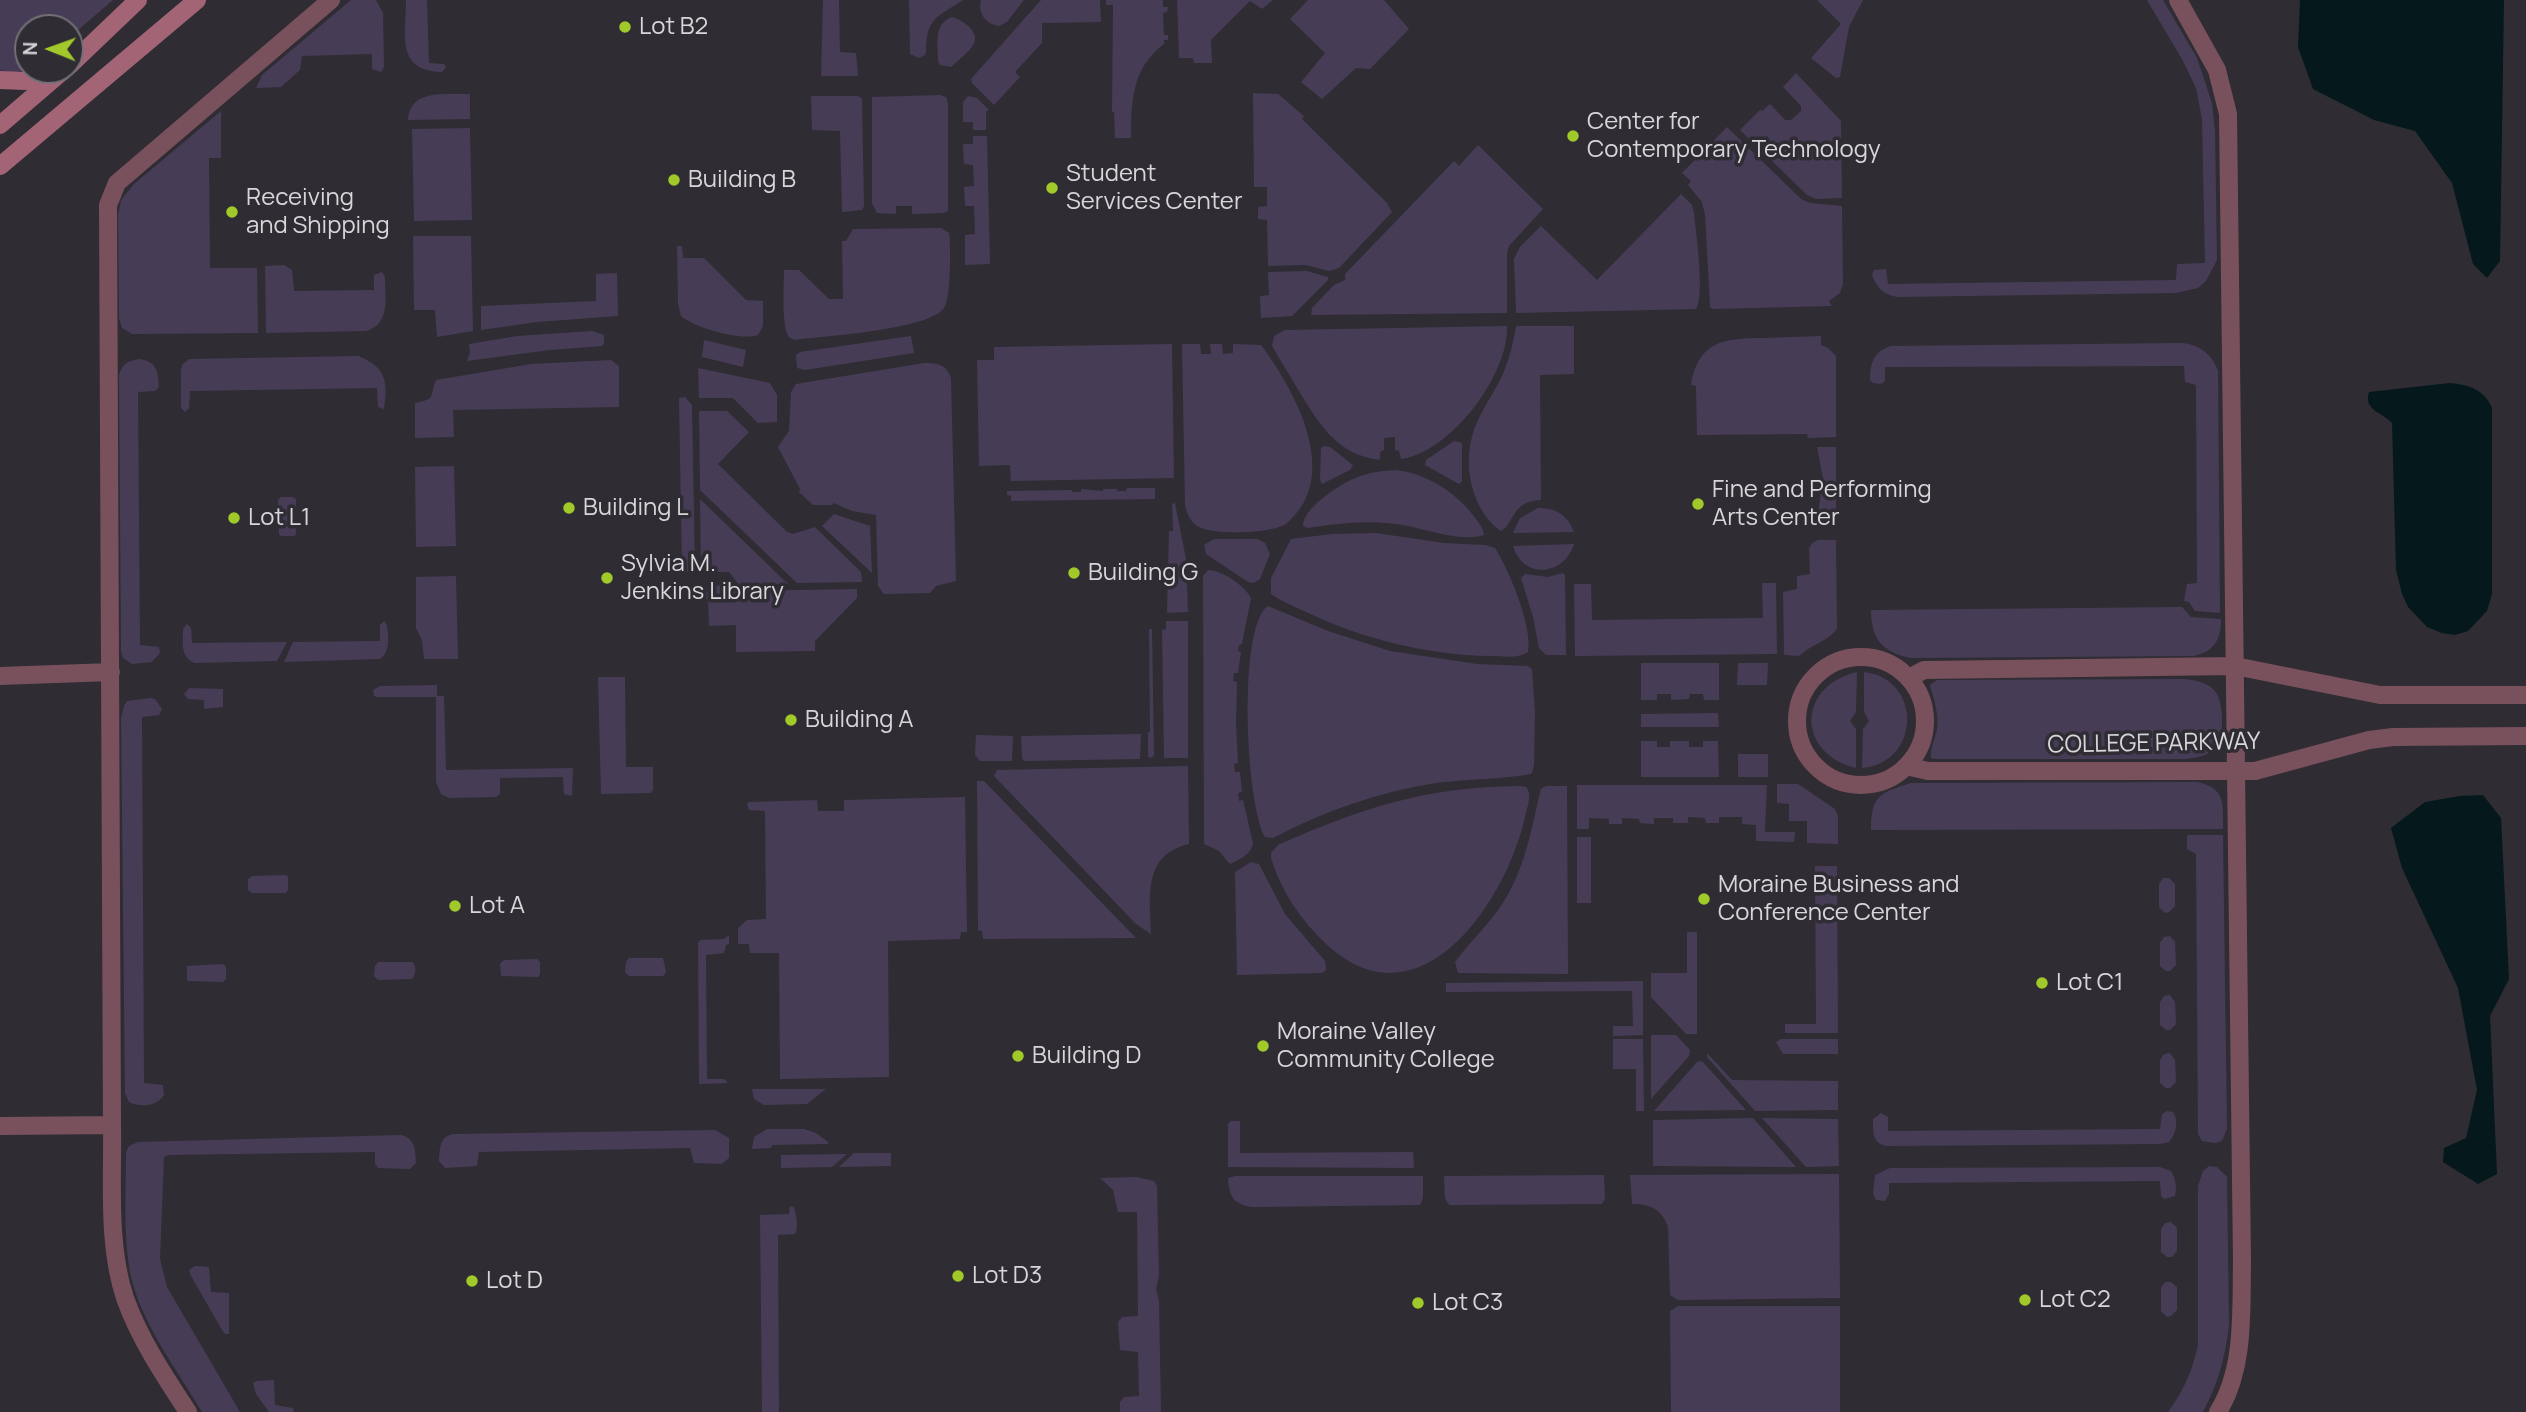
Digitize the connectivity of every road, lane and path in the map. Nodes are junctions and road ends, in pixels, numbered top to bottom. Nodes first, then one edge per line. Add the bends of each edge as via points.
1 (197, 0) edge
2 (331, 0) edge
3 (2178, 0) edge
4 (137, 2) edge
5 (84, 50) edge
6 (47, 84) edge
7 (0, 124) edge
8 (0, 166) edge
9 (2235, 666) junction
10 (111, 672) junction
11 (0, 676) edge
12 (1909, 678) junction
13 (2526, 695) edge
14 (2526, 736) edge
15 (1906, 766) junction
16 (2238, 772) junction
17 (112, 1125) junction
18 (0, 1126) edge
19 (188, 1412) edge
20 (2218, 1412) edge

1 - 8 street
2 - 10 street via 117,183 108,205
3 - 9 street via 2217,70 2228,114
4 - 5 street
6 - 7 street
9 - 12 street via 1924,670
9 - 13 street via 2380,695
9 - 16 street
10 - 11 street
10 - 17 street
12 - 15 street via 1919,694 1924,732
12 - 15 street via 1880,659 1849,657 1828,665 1811,679 1800,698 1796,720 1800,742 1827,776 1844,783 1878,783
14 - 16 street, COLLEGE PARKWAY via 2369,740
15 - 16 street, COLLEGE PARKWAY via 1928,771
16 - 20 street via 2241,1330 2235,1366
17 - 18 street
17 - 19 street via 116,1259 125,1298

